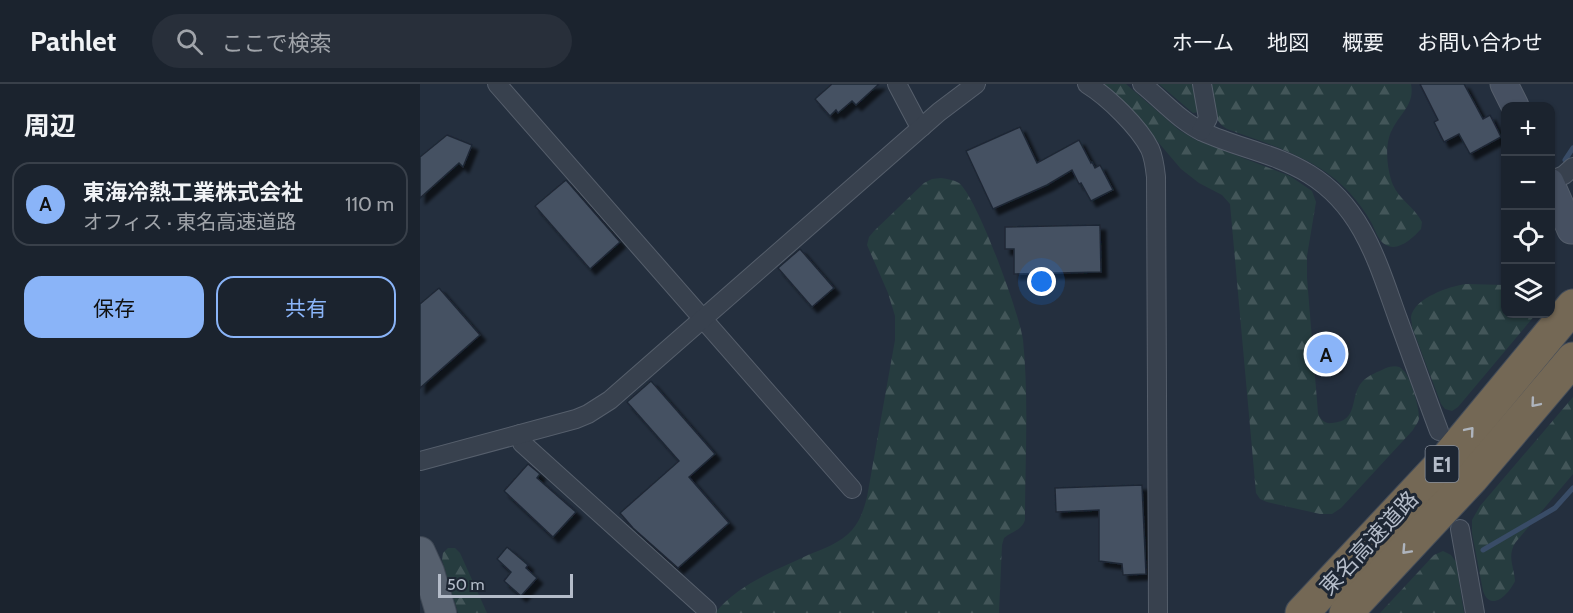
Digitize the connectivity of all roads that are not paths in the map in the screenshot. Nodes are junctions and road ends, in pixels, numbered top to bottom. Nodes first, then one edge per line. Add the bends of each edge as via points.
1 (497, 84) edge
2 (897, 84) edge
3 (976, 84) edge
4 (1087, 84) edge
5 (1142, 84) edge
6 (1202, 84) edge
7 (1504, 84) edge
8 (1513, 102) edge
9 (922, 127) junction
10 (1201, 131) junction
11 (1573, 167) edge
12 (1555, 180) edge
13 (1555, 192) edge
14 (1571, 230) dead end
15 (1573, 306) edge
16 (703, 319) junction
17 (1573, 359) edge
18 (1439, 431) dead end
19 (520, 434) junction
20 (420, 461) edge
21 (852, 489) dead end
22 (1460, 529) dead end
23 (420, 552) edge
24 (707, 610) dead end
25 (441, 613) edge
26 (1158, 613) edge
27 (1302, 613) edge
28 (1346, 613) edge
29 (1475, 613) edge

1 - 16 street
2 - 9 street
3 - 9 street
4 - 26 street via 1135,128 1147,144 1154,164
5 - 10 street
6 - 10 street via 1208,118
7 - 8 main road
9 - 16 street
10 - 18 street via 1294,166 1326,186 1351,212 1370,244
11 - 12 street
13 - 14 main road
27 -> 15 highway, 東名高速道路 / E1 via 1449,456
16 - 19 street via 600,408 576,419
16 - 21 street
17 -> 28 highway, 東名高速道路 / E1 via 1472,478
19 - 20 street
19 - 24 street via 522,442
22 - 29 street
23 - 25 main road

